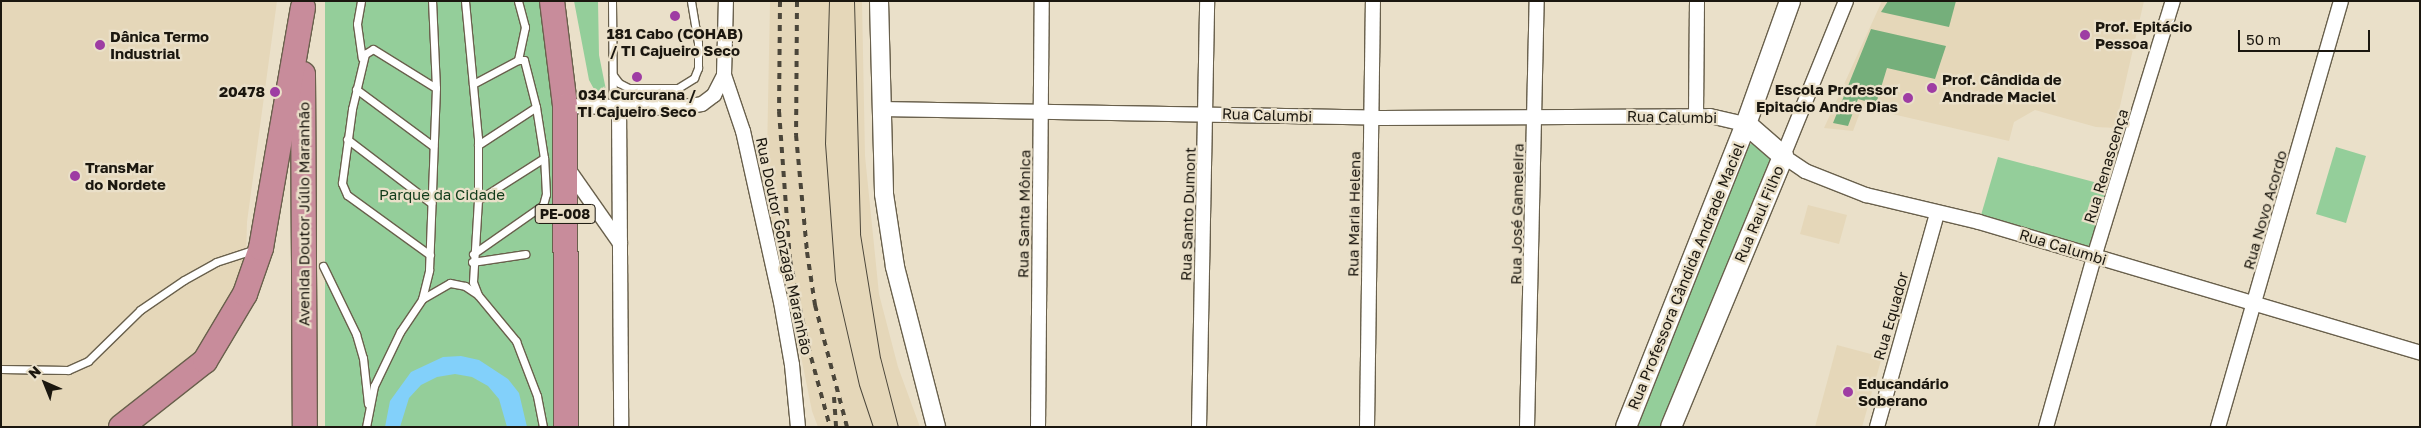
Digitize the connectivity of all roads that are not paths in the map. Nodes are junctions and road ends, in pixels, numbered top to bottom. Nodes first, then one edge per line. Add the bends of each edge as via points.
1 (361, 1) edge
2 (432, 1) edge
3 (465, 1) edge
4 (518, 1) edge
5 (552, 1) edge
6 (612, 1) edge
7 (691, 1) edge
8 (726, 1) edge
9 (879, 1) edge
10 (1042, 1) edge
11 (1207, 1) edge
12 (1373, 1) edge
13 (1537, 1) edge
14 (1697, 1) edge
15 (1790, 1) edge
16 (1846, 1) edge
17 (2173, 1) edge
18 (2341, 1) edge
19 (303, 5) edge
20 (362, 58) junction
21 (518, 60) junction
22 (613, 74) junction
23 (724, 75) junction
24 (473, 84) junction
25 (436, 88) junction
26 (356, 89) junction
27 (565, 106) junction
28 (536, 107) junction
29 (616, 107) junction
30 (880, 109) junction
31 (1041, 111) junction
32 (1207, 114) junction
33 (1535, 116) junction
34 (1696, 116) junction
35 (1372, 118) junction
36 (1746, 124) junction
37 (347, 139) junction
38 (478, 145) junction
39 (433, 146) junction
40 (1783, 156) junction
41 (554, 161) junction
42 (478, 200) junction
43 (431, 203) junction
44 (1937, 213) junction
45 (620, 243) junction
46 (261, 248) junction
47 (525, 254) dead end
48 (430, 255) junction
49 (2094, 257) junction
50 (473, 258) junction
51 (323, 266) dead end
52 (478, 294) junction
53 (422, 300) junction
54 (2255, 305) junction
55 (2420, 353) edge
56 (1, 369) edge
57 (368, 409) junction
58 (122, 427) edge
59 (305, 427) edge
60 (366, 427) edge
61 (542, 427) edge
62 (566, 427) edge
63 (621, 427) edge
64 (798, 427) edge
65 (936, 427) edge
66 (1038, 427) edge
67 (1199, 427) edge
68 (1367, 427) edge
69 (1527, 427) edge
70 (1626, 427) edge
71 (1671, 427) edge
72 (1877, 427) edge
73 (2046, 427) edge
74 (2218, 427) edge

1 - 20 lane via 357,24
2 - 25 lane
3 - 24 lane
4 - 21 lane via 525,26
5 - 27 highway, PE-008
6 - 22 lane
7 - 22 lane via 698,43 698,68 694,78 678,88 629,88 619,83
8 - 23 street
9 - 30 street
10 - 31 street, Rua Santa Mônica
11 - 32 street, Rua Santo Dumont
12 - 35 street, Rua Maria Helena
13 - 33 street, Rua José Gameleira
14 - 34 street
15 - 36 main road, Rua Professora Cândida Andrade Maciel
16 - 40 street, Rua Raul Filho
17 - 49 street, Rua Renascença
18 - 54 street, Rua Novo Acordo
19 - 46 highway
19 - 59 highway, Avenida Doutor Júlio Maranhão
20 - 25 lane via 373,49
20 - 26 lane
21 - 24 lane
21 - 28 lane via 524,60 528,65
22 - 29 lane
23 - 29 street via 714,95 693,107
23 - 64 street, Rua Doutor Gonzaga Maranhão via 743,131 781,302
24 - 38 lane
25 - 39 lane
26 - 37 lane
26 - 39 lane
27 - 29 street
27 - 41 highway, PE-008
28 - 38 lane
28 - 41 lane
29 - 45 street
30 - 31 street, Rua Calumbi
30 - 65 street via 884,194 895,268 918,369
31 - 32 street, Rua Calumbi
31 - 66 street, Rua Santa Mônica
32 - 35 street, Rua Calumbi
32 - 67 street, Rua Santo Dumont
33 - 34 street, Rua Calumbi
33 - 35 street, Rua Calumbi
33 - 69 street, Rua José Gameleira
34 - 36 street, Rua Calumbi via 1728,118
35 - 68 street, Rua Maria Helena
36 - 40 main road, Rua Calumbi
36 - 70 main road, Rua Professora Cândida Andrade Maciel
37 - 43 lane
37 - 48 lane via 342,183 347,195
38 - 42 lane
39 - 43 lane
40 - 44 street, Rua Calumbi via 1805,171 1842,187
40 - 71 main road, Rua Raul Filho
41 - 42 lane
41 - 45 street
41 - 50 lane via 543,205
41 - 62 highway, PE-008
42 - 50 lane
43 - 48 lane
44 - 49 street, Rua Calumbi
44 - 72 street, Rua Equador
45 - 63 street
46 - 56 lane via 216,262 184,280 140,310 88,362 68,370
46 - 58 highway via 245,294 205,361
47 - 50 lane
48 - 53 lane
49 - 54 street, Rua Calumbi
49 - 73 street, Rua Renascença
50 - 52 lane via 473,282
51 - 57 lane via 356,334 363,358
52 - 53 lane via 465,286 450,283
52 - 61 lane via 516,341 537,396
53 - 57 lane via 385,361
54 - 55 street, Rua Calumbi
54 - 74 street, Rua Novo Acordo
57 - 60 lane

